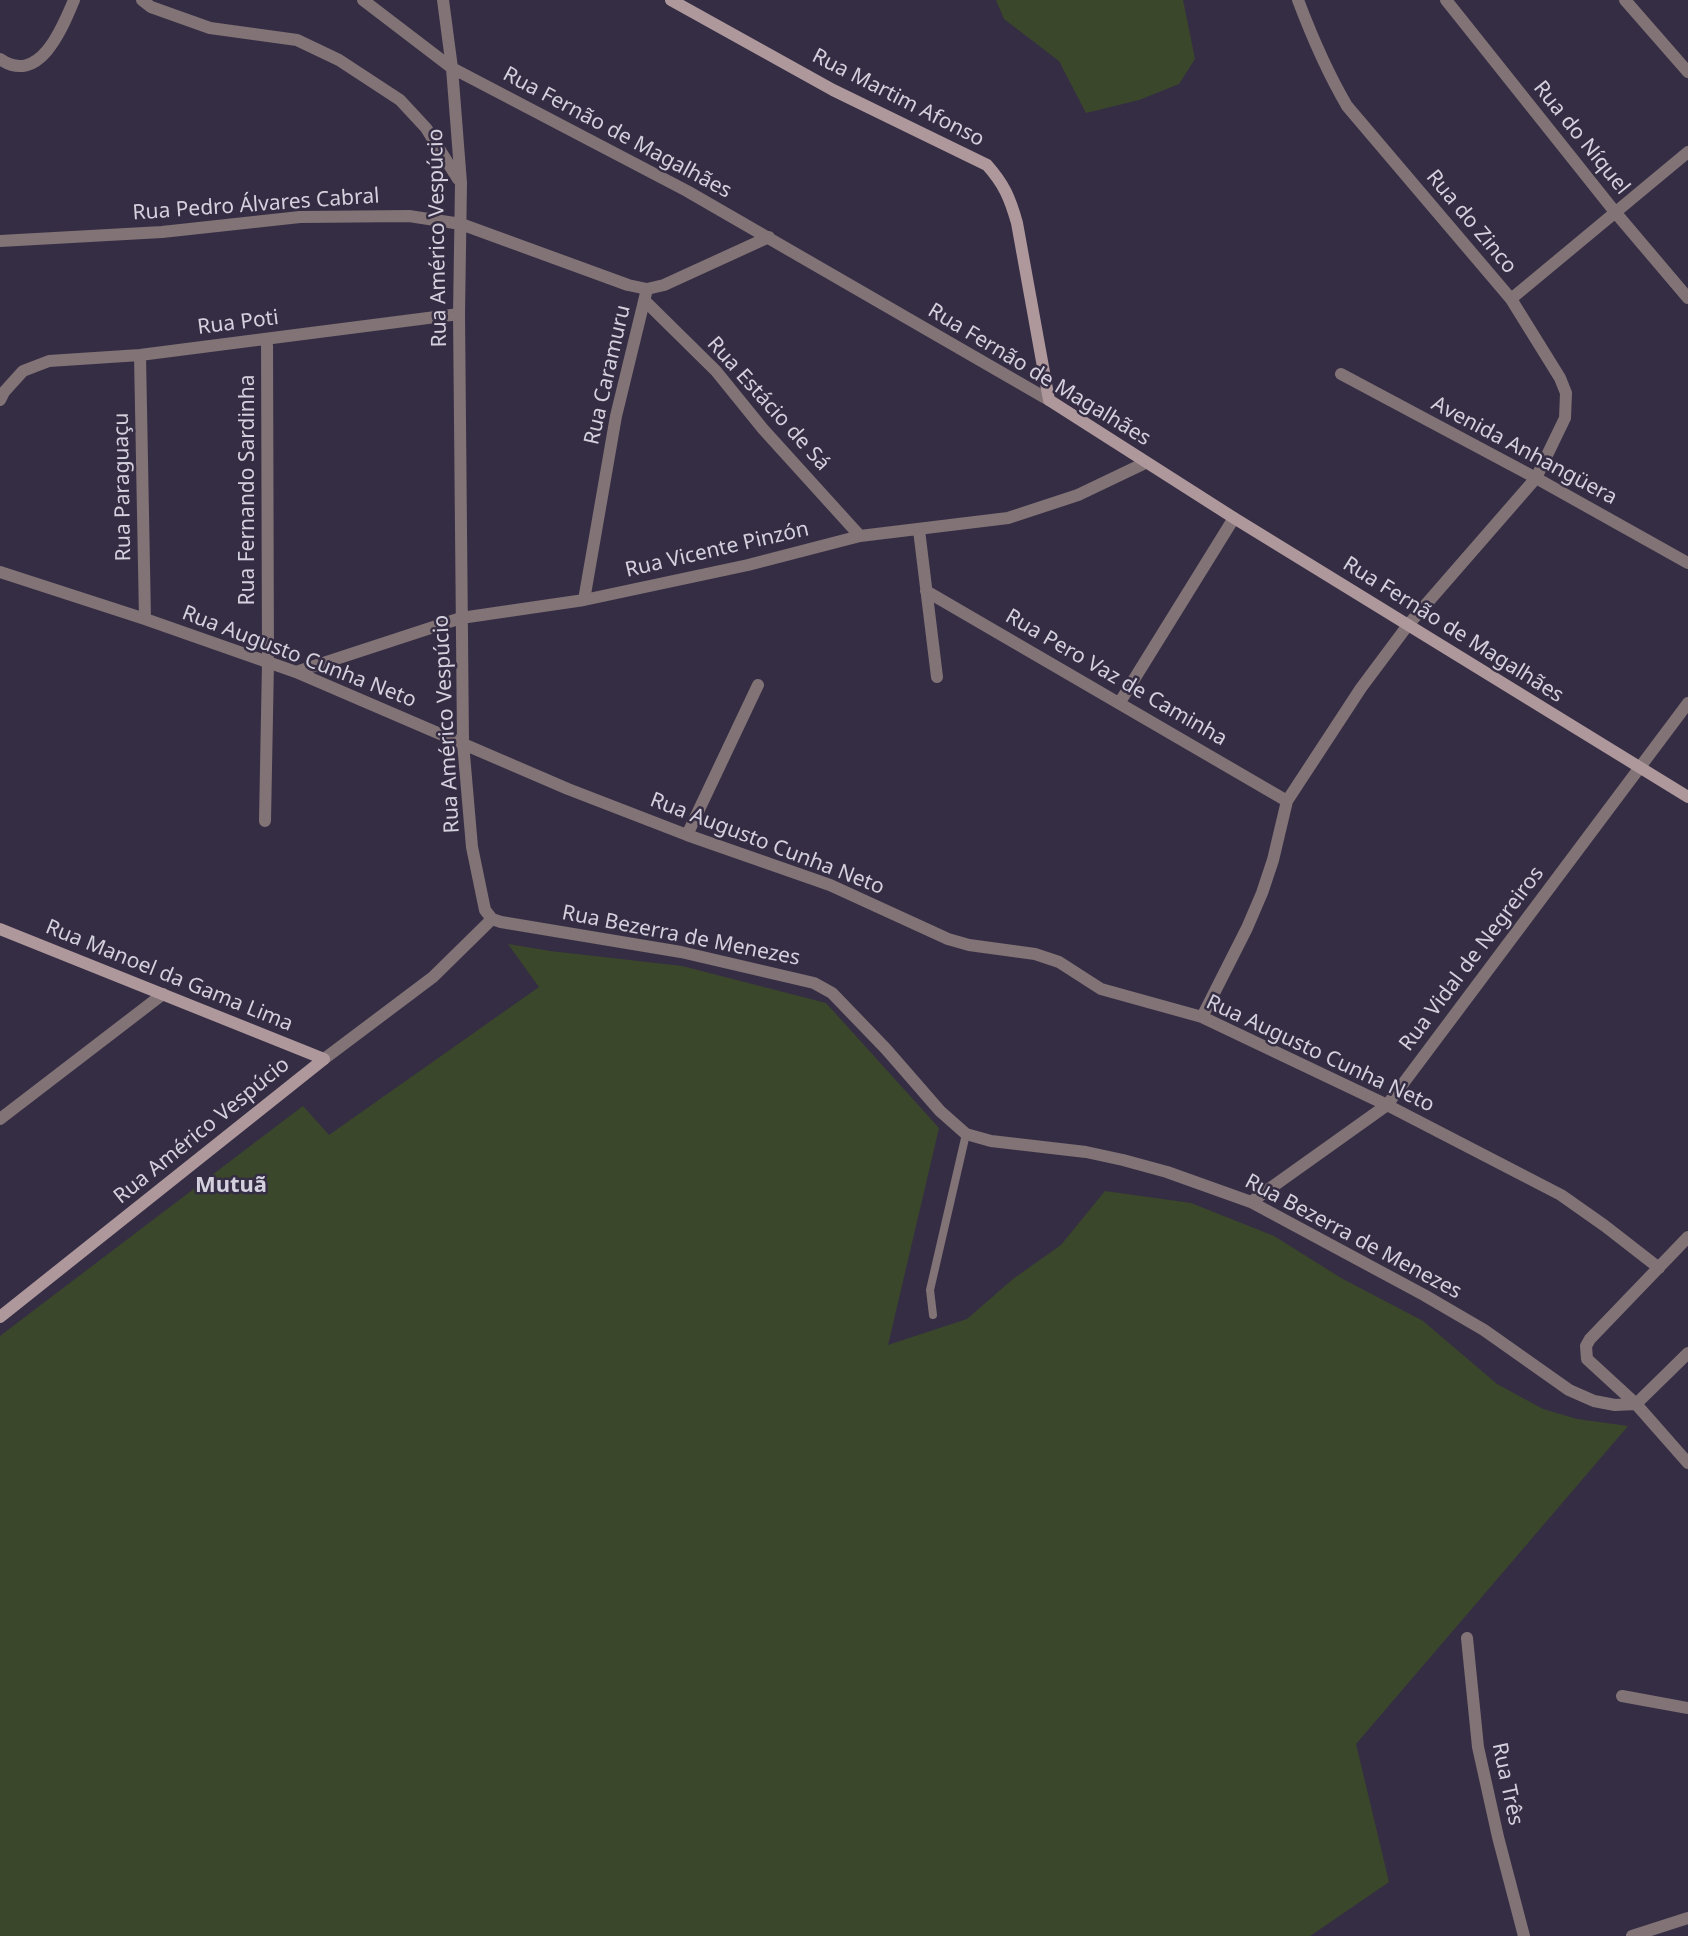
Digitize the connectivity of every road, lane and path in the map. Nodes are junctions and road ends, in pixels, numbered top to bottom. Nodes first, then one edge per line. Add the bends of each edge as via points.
1 (74, 0) edge
2 (142, 0) edge
3 (363, 0) edge
4 (443, 0) edge
5 (671, 0) edge
6 (1298, 0) edge
7 (1446, 0) edge
8 (1625, 0) edge
9 (0, 59) edge
10 (452, 68) junction
11 (1688, 72) edge
12 (1688, 152) edge
13 (460, 183) junction
14 (1615, 212) junction
15 (461, 224) junction
16 (770, 237) junction
17 (0, 241) edge
18 (646, 295) junction
19 (1688, 298) edge
20 (1511, 299) junction
21 (459, 314) junction
22 (267, 339) junction
23 (140, 355) junction
24 (1341, 374) dead end
25 (0, 400) edge
26 (1049, 400) junction
27 (1145, 463) junction
28 (1536, 478) junction
29 (1234, 518) junction
30 (919, 530) junction
31 (860, 536) junction
32 (1688, 563) edge
33 (0, 572) edge
34 (926, 591) junction
35 (584, 600) junction
36 (461, 618) junction
37 (145, 619) junction
38 (1408, 625) junction
39 (268, 662) junction
40 (296, 672) junction
41 (937, 678) dead end
42 (758, 685) dead end
43 (1120, 702) junction
44 (1688, 703) edge
45 (463, 743) junction
46 (1641, 768) junction
47 (1688, 797) edge
48 (1287, 801) junction
49 (265, 821) dead end
50 (687, 835) junction
51 (492, 919) junction
52 (0, 929) edge
53 (163, 994) junction
54 (1202, 1017) junction
55 (324, 1059) junction
56 (1387, 1105) junction
57 (0, 1119) edge
58 (966, 1134) junction
59 (1251, 1202) junction
60 (1688, 1237) edge
61 (1659, 1269) junction
62 (933, 1315) dead end
63 (0, 1317) edge
64 (1688, 1353) edge
65 (1636, 1404) junction
66 (1688, 1463) edge
67 (1467, 1638) dead end
68 (1622, 1696) dead end
69 (1688, 1708) edge
70 (1688, 1918) edge
71 (1524, 1936) edge
72 (1632, 1936) edge

1 - 9 street via 45,54 23,67
2 - 13 street via 151,8 210,28 297,40 339,60 400,100 426,128
3 - 10 street, Rua Fernão de Magalhães
4 - 10 street, Rua Américo Vespúcio
5 - 26 street, Rua Martim Afonso via 833,90 987,165 1006,189 1017,223
6 - 20 street, Rua do Zinco via 1312,39 1347,106
7 - 14 street, Rua do Níquel
8 - 11 street
10 - 13 street, Rua Américo Vespúcio
10 - 16 street, Rua Fernão de Magalhães
12 - 14 street
13 - 15 street, Rua Américo Vespúcio
14 - 19 street, Rua do Níquel
14 - 20 street
15 - 17 street, Rua Pedro Álvares Cabral via 409,216 300,217 162,232
15 - 18 street, Rua Pedro Álvares Cabral
15 - 21 street, Rua Américo Vespúcio
16 - 18 street, Rua Caramuru
16 - 26 street, Rua Fernão de Magalhães
18 - 31 street, Rua Estácio de Sá
18 - 35 street, Rua Caramuru via 616,416
20 - 28 street, Rua do Zinco via 1566,393 1565,418
21 - 22 street, Rua Poti
21 - 36 street, Rua Américo Vespúcio
22 - 23 street, Rua Poti
22 - 39 street, Rua Fernando Sardinha
23 - 25 street, Rua Poti via 49,361 23,371
23 - 37 street, Rua Paraguaçu
24 - 28 street, Avenida Anhangüera
26 - 27 street, Rua Fernão de Magalhães
27 - 29 street, Rua Fernão de Magalhães
27 - 30 street, Rua Vicente Pinzón via 1078,495 1035,510 1008,518
28 - 32 street, Avenida Anhangüera
28 - 38 street, Rua do Zinco
29 - 38 street, Rua Fernão de Magalhães
29 - 43 street
30 - 31 street, Rua Vicente Pinzón
30 - 34 street
31 - 35 street, Rua Vicente Pinzón
33 - 37 street, Rua Augusto Cunha Neto
34 - 41 street
34 - 43 street, Rua Pero Vaz de Caminha
35 - 36 street, Rua Vicente Pinzón
36 - 40 street, Rua Vicente Pinzón
36 - 45 street, Rua Américo Vespúcio
37 - 39 street, Rua Augusto Cunha Neto
38 - 46 street, Rua Fernão de Magalhães
38 - 48 street, Rua do Zinco via 1361,688
39 - 40 street, Rua Augusto Cunha Neto
39 - 49 street, Rua Fernando Sardinha
40 - 45 street, Rua Augusto Cunha Neto
42 - 50 street
43 - 48 street, Rua Pero Vaz de Caminha
44 - 46 street, Rua Vidal de Negreiros
45 - 50 street, Rua Augusto Cunha Neto
45 - 51 street, Rua Américo Vespúcio via 472,847 485,910
46 - 47 street, Rua Fernão de Magalhães
46 - 56 street, Rua Vidal de Negreiros
48 - 54 street, Rua do Zinco via 1258,901
50 - 54 street, Rua Augusto Cunha Neto via 830,885 948,939 1035,954 1059,962 1101,989
51 - 55 street, Rua Américo Vespúcio via 433,977
51 - 58 street, Rua Bezerra de Menezes via 681,952 814,983 832,993 940,1111
52 - 53 street, Rua Manoel da Gama Lima
53 - 55 street, Rua Manoel da Gama Lima
53 - 57 street
54 - 56 street, Rua Augusto Cunha Neto
55 - 63 street, Rua Américo Vespúcio
56 - 59 street, Rua Vidal de Negreiros
56 - 61 street, Rua Augusto Cunha Neto via 1561,1195
58 - 59 street, Rua Bezerra de Menezes via 1123,1160
58 - 62 lane via 930,1290
59 - 65 street, Rua Bezerra de Menezes via 1484,1330 1569,1390 1594,1401
60 - 61 street
61 - 65 street via 1586,1346 1591,1363
64 - 65 street
65 - 66 street
67 - 71 street, Rua Três via 1478,1747
68 - 69 street
70 - 72 street

